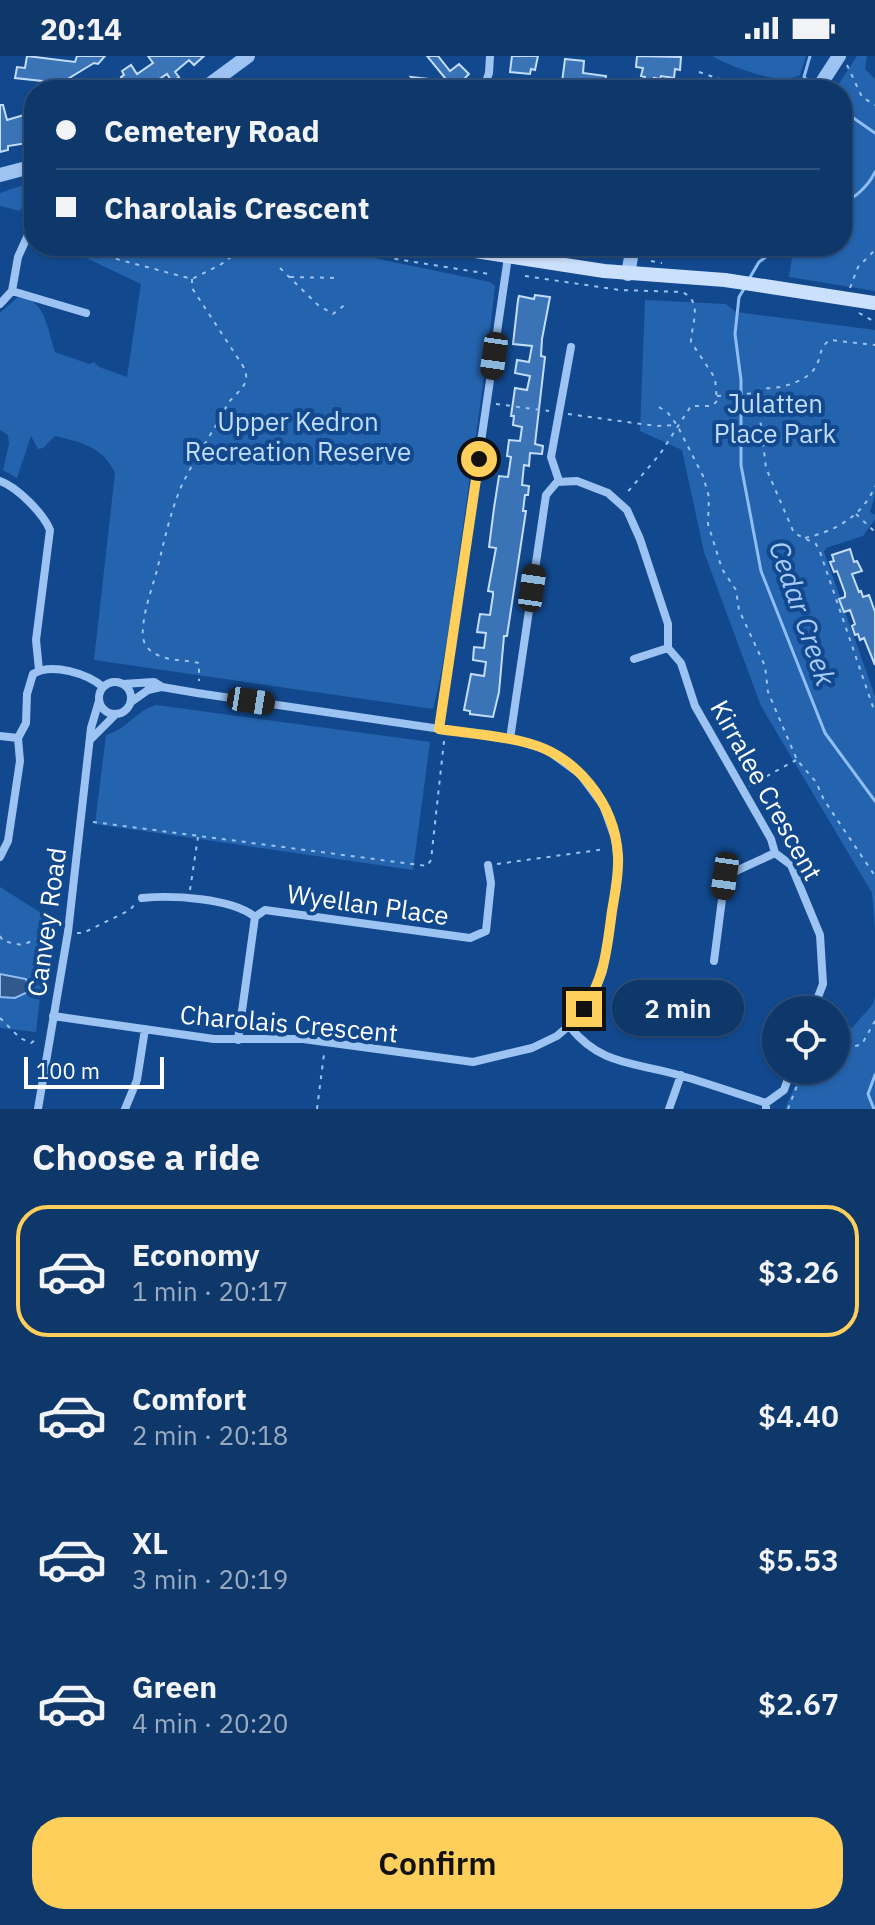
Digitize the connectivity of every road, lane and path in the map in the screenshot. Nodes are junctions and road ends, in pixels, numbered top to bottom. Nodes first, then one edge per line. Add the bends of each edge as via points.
1 (248, 56) edge
2 (490, 56) edge
3 (841, 56) edge
4 (699, 72) dead end
5 (708, 76) junction
6 (218, 80) edge
7 (487, 80) edge
8 (711, 80) edge
9 (721, 80) edge
10 (824, 80) edge
11 (875, 105) edge
12 (24, 169) edge
13 (0, 175) edge
14 (24, 244) edge
15 (875, 250) edge
16 (107, 256) edge
17 (232, 256) edge
18 (384, 256) edge
19 (502, 256) edge
20 (631, 256) edge
21 (508, 257) junction
22 (280, 268) dead end
23 (489, 274) dead end
24 (628, 274) junction
25 (303, 276) junction
26 (525, 276) dead end
27 (288, 277) junction
28 (340, 278) dead end
29 (192, 279) junction
30 (300, 288) junction
31 (850, 290) dead end
32 (12, 291) junction
33 (347, 303) dead end
34 (875, 303) edge
35 (0, 304) edge
36 (86, 313) dead end
37 (875, 345) edge
38 (571, 347) dead end
39 (757, 393) junction
40 (717, 396) junction
41 (487, 403) junction
42 (659, 407) dead end
43 (558, 413) junction
44 (677, 425) junction
45 (0, 481) edge
46 (559, 481) junction
47 (875, 486) edge
48 (619, 502) junction
49 (855, 513) junction
50 (875, 532) edge
51 (805, 538) junction
52 (668, 648) junction
53 (634, 659) dead end
54 (39, 670) junction
55 (199, 681) dead end
56 (123, 684) junction
57 (103, 687) junction
58 (162, 687) junction
59 (99, 701) junction
60 (131, 702) junction
61 (875, 713) edge
62 (116, 714) junction
63 (439, 729) junction
64 (0, 736) edge
65 (18, 738) junction
66 (510, 739) junction
67 (90, 740) junction
68 (444, 741) dead end
69 (797, 760) junction
70 (743, 789) junction
71 (93, 822) dead end
72 (198, 836) junction
73 (606, 849) dead end
74 (775, 853) junction
75 (0, 857) edge
76 (488, 865) joint
77 (875, 876) edge
78 (142, 898) joint
79 (189, 900) junction
80 (255, 917) junction
81 (55, 932) dead end
82 (76, 933) dead end
83 (0, 936) edge
84 (714, 961) dead end
85 (818, 996) edge
86 (53, 1016) junction
87 (0, 1018) edge
88 (875, 1021) edge
89 (570, 1027) junction
90 (145, 1029) junction
91 (38, 1038) dead end
92 (238, 1040) junction
93 (850, 1048) edge
94 (324, 1054) dead end
95 (681, 1075) junction
96 (786, 1084) edge
97 (798, 1084) edge
98 (766, 1106) edge
99 (38, 1109) edge
100 (125, 1109) edge
101 (317, 1109) edge
102 (669, 1109) edge
103 (788, 1109) edge

1 - 6 street
2 - 7 street
3 - 10 street
3 - 11 path via 862,97
4 - 5 path
5 - 8 path
5 - 9 path
12 - 13 street
14 - 32 street
15 - 31 path via 858,267
16 - 29 path
17 - 29 path
18 - 23 path
19 - 21 main road
20 - 24 street
21 - 24 main road
21 - 41 street
22 - 27 path
24 - 34 main road via 725,280
25 - 27 path
25 - 28 path
25 - 30 path
26 - 40 path via 688,295 696,317 691,342 715,378
27 - 30 path
29 - 55 path via 191,287 243,366 247,381 228,403 178,495 143,635 148,648 161,656 199,663
30 - 33 path via 333,314
32 - 35 street
32 - 36 street
37 - 39 path via 830,340 812,371 780,389 762,388
38 - 43 street
39 - 40 path
39 - 51 path via 766,468 794,533
40 - 44 path via 712,406 691,406
41 - 43 path
41 - 63 street
42 - 44 path
43 - 44 path
43 - 46 street via 551,462
44 - 48 path
44 - 69 path via 703,476 708,524 722,569 736,590 739,610 765,666 768,692
45 - 54 street via 50,530 36,640
46 - 48 street via 588,484
46 - 66 street via 546,497
47 - 49 path
48 - 52 street, Kirralee Crescent via 642,544 668,624
49 - 50 path
49 - 51 path via 839,527
51 - 61 path via 820,552
52 - 53 street
52 - 70 street, Kirralee Crescent via 680,661 695,706
54 - 57 street via 83,674
54 - 65 street via 30,682 26,723
56 - 57 street
56 - 58 street, Charolais Crescent
56 - 60 street
57 - 59 street
58 - 60 street
58 - 63 street, Charolais Crescent
59 - 62 street
59 - 67 street, Canvey Road
60 - 62 street
62 - 67 street
63 - 66 street, Charolais Crescent
64 - 65 street
65 - 75 street via 10,831
66 - 89 street, Charolais Crescent via 547,750 580,774 603,805 615,837 618,870 603,971 593,996
67 - 86 street, Canvey Road
68 - 72 path via 427,866
69 - 70 path
69 - 77 path
70 - 74 street, Kirralee Crescent
71 - 72 path
72 - 79 path
73 - 76 path
74 - 84 street via 725,876
74 - 85 street, Kirralee Crescent via 791,865 820,935 823,984
76 - 80 street, Wyellan Place via 486,931 479,936 265,910
78 - 79 street
78 - 82 path via 130,910
79 - 80 street via 242,907
80 - 92 street, Wyellan Place
81 - 83 path via 22,945
86 - 90 street, Charolais Crescent
86 - 99 street, Canvey Road
87 - 91 path via 20,1038 31,1043
88 - 93 path via 862,1044
89 - 92 street, Charolais Crescent via 532,1048 473,1062 303,1039
89 - 95 street via 586,1045 613,1060
90 - 92 street, Charolais Crescent
90 - 100 street via 137,1080
94 - 101 path
95 - 98 street
95 - 102 street
96 - 98 street
97 - 103 path

